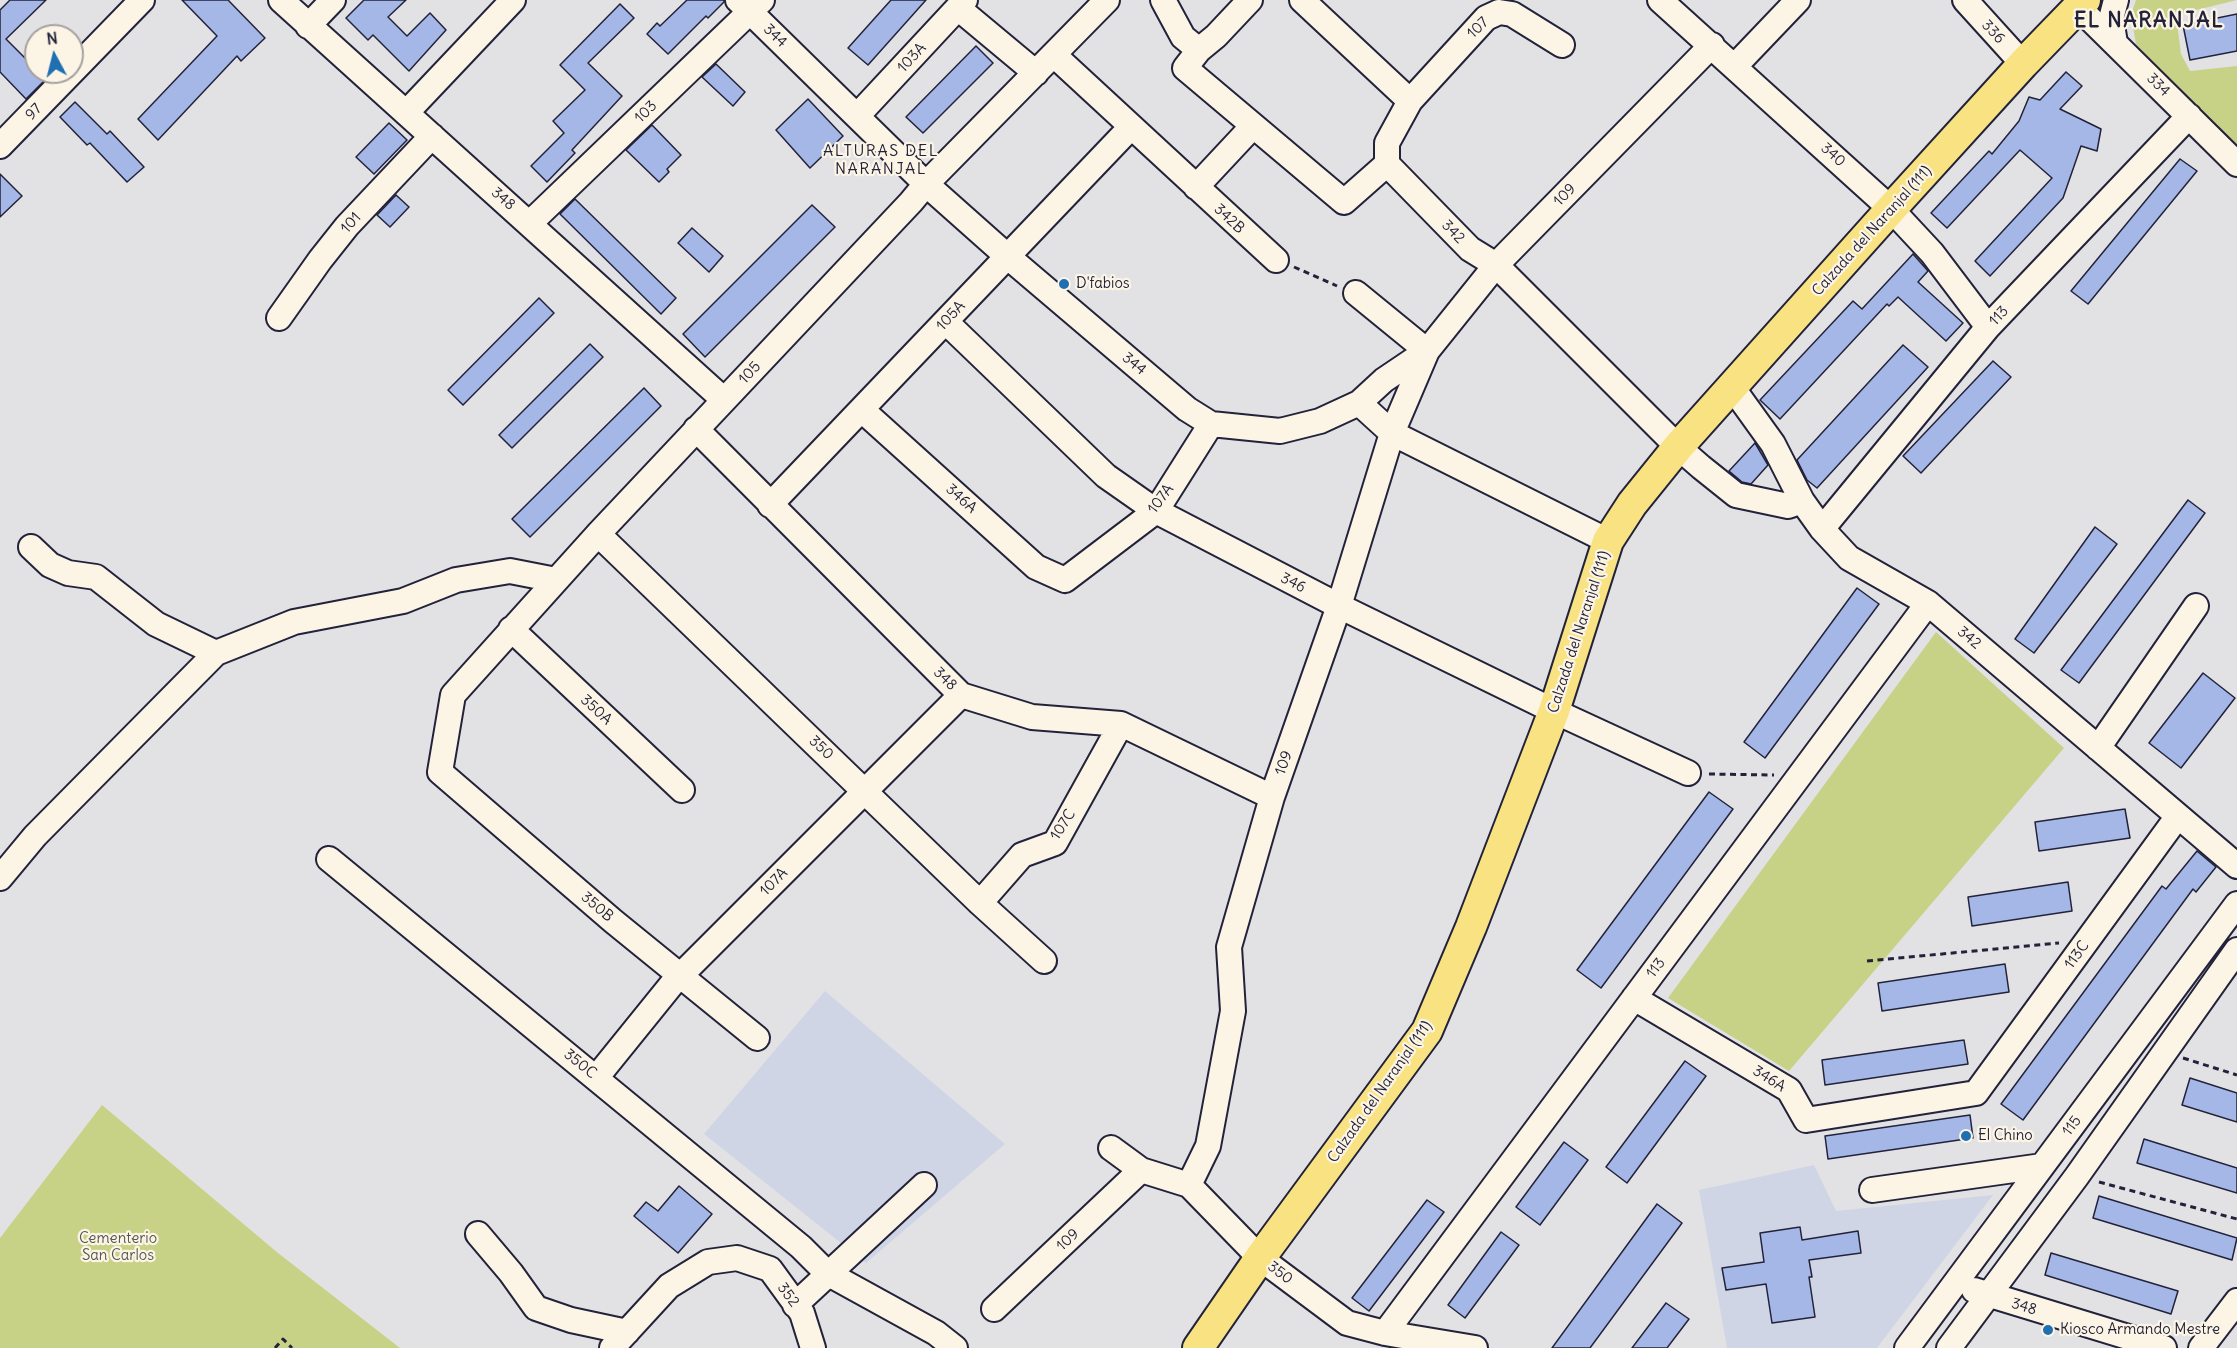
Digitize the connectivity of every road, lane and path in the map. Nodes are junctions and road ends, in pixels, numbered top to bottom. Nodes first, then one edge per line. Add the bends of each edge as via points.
1 (142, 0) edge
2 (280, 0) edge
3 (333, 0) edge
4 (513, 0) edge
5 (1107, 0) edge
6 (1163, 0) edge
7 (1250, 0) edge
8 (1302, 0) edge
9 (1660, 0) edge
10 (1798, 0) edge
11 (1965, 0) edge
12 (2116, 0) edge
13 (750, 4) edge
14 (962, 4) edge
15 (2081, 4) edge
16 (308, 26) junction
17 (2115, 43) junction
18 (1562, 45) dead end
19 (1712, 45) junction
20 (1199, 50) junction
21 (1053, 55) junction
22 (2023, 64) junction
23 (1735, 66) junction
24 (1036, 73) junction
25 (1410, 101) junction
26 (406, 113) junction
27 (858, 115) junction
28 (2189, 116) junction
29 (1253, 126) junction
30 (1131, 127) junction
31 (432, 136) junction
32 (2, 140) edge
33 (1387, 164) junction
34 (2237, 164) edge
35 (926, 184) junction
36 (1196, 187) junction
37 (1891, 209) junction
38 (530, 222) junction
39 (1007, 256) junction
40 (1276, 260) joint
41 (1496, 265) junction
42 (1356, 293) joint
43 (279, 318) dead end
44 (946, 322) junction
45 (1988, 327) junction
46 (1427, 351) junction
47 (1732, 387) junction
48 (724, 400) junction
49 (1359, 403) junction
50 (862, 410) junction
51 (1211, 424) junction
52 (696, 429) junction
53 (1392, 433) junction
54 (1678, 447) junction
55 (1802, 501) junction
56 (770, 506) junction
57 (1156, 511) junction
58 (1822, 529) junction
59 (598, 534) junction
60 (1608, 541) junction
61 (31, 547) dead end
62 (556, 580) junction
63 (1065, 580) joint
64 (1928, 603) junction
65 (1339, 606) junction
66 (2196, 606) dead end
67 (511, 629) junction
68 (216, 653) junction
69 (961, 695) junction
70 (1554, 711) junction
71 (1121, 724) junction
72 (2098, 748) junction
73 (440, 772) joint
74 (1688, 773) joint
75 (1800, 775) junction
76 (682, 790) dead end
77 (866, 791) junction
78 (1272, 797) junction
79 (2178, 816) junction
80 (329, 859) dead end
81 (2237, 866) edge
82 (0, 878) edge
83 (980, 903) junction
84 (2237, 904) edge
85 (2088, 940) junction
86 (2237, 950) edge
87 (1044, 961) dead end
88 (1868, 961) dead end
89 (681, 975) junction
90 (1634, 998) junction
91 (757, 1038) dead end
92 (2164, 1052) junction
93 (2237, 1075) edge
94 (596, 1078) junction
95 (1976, 1093) joint
96 (1111, 1148) dead end
97 (2042, 1166) junction
98 (1141, 1170) junction
99 (2077, 1176) junction
100 (924, 1185) dead end
101 (1189, 1185) junction
102 (1872, 1190) dead end
103 (2237, 1219) edge
104 (478, 1234) dead end
105 (1260, 1258) junction
106 (827, 1273) junction
107 (1956, 1282) junction
108 (1987, 1295) junction
109 (2237, 1301) edge
110 (795, 1305) junction
111 (994, 1309) dead end
112 (1386, 1333) junction
113 (619, 1340) edge
114 (275, 1348) edge
115 (292, 1348) edge
116 (813, 1348) edge
117 (955, 1348) edge
118 (1198, 1348) edge
119 (1475, 1348) edge
120 (1907, 1348) edge
121 (1949, 1348) edge
122 (2164, 1348) edge
123 (2201, 1348) edge

1 - 32 street, 97
2 - 16 street, 348
3 - 16 street
4 - 26 street
5 - 21 street, 105
6 - 20 street via 1183,38
7 - 20 street
8 - 25 street
9 - 19 street, 340
10 - 23 street
11 - 22 street, 336
12 - 17 street via 2111,19
13 - 27 street, 344
13 - 38 street, 103
14 - 24 street
14 - 27 street, 103A
15 - 17 street, 334
15 - 22 main road, Calzada del Naranjal (111)
16 - 26 street, 348
17 - 28 street, 334
18 - 25 street, 107 via 1512,14 1499,12 1486,18
19 - 23 street, 340
19 - 41 street, 109
20 - 29 street via 1185,68
21 - 24 street, 105
21 - 30 street, 342B
22 - 37 main road, Calzada del Naranjal (111)
23 - 37 street, 340
24 - 35 street, 105
25 - 33 street via 1388,143
26 - 31 street, 348
27 - 35 street, 344
28 - 34 street, 334
28 - 45 street, 113
29 - 33 street via 1344,202
29 - 36 street
30 - 36 street, 342B
30 - 39 street, 105A
31 - 38 street, 348
31 - 43 street, 101 via 347,226
33 - 41 street, 342 via 1470,249
35 - 39 street, 344
35 - 48 street, 105
36 - 40 street, 342B
37 - 45 street, 340 via 1932,254
37 - 47 main road, Calzada del Naranjal (111)
38 - 48 street, 348
39 - 44 street, 105A
39 - 51 street, 344 via 1187,409
40 - 42 path
41 - 46 street, 109
41 - 54 street, 342
42 - 46 street
44 - 50 street, 105A
44 - 57 street, 346 via 1106,476
45 - 58 street, 113
46 - 49 street, 109 via 1384,380
46 - 53 street, 109
47 - 54 main road, Calzada del Naranjal (111)
47 - 55 street, 342 via 1773,444
48 - 52 street, 105
49 - 51 street, 344 via 1320,422 1280,431
49 - 53 street
50 - 56 street, 105A
50 - 63 street, 346A via 1036,567
51 - 57 street, 107A
52 - 56 street, 348
52 - 59 street, 105
53 - 60 street
53 - 65 street, 109
54 - 55 street, 342 via 1736,495 1788,506
54 - 60 main road, Calzada del Naranjal (111)
55 - 58 street, 342
56 - 69 street, 348
57 - 63 street, 107A
57 - 65 street, 346
58 - 64 street, 342 via 1849,558
59 - 62 street, 105
59 - 77 street, 350
60 - 70 main road, Calzada del Naranjal (111)
61 - 68 street via 50,565 68,573 96,577 156,624
62 - 67 street, 105
62 - 68 street via 510,571 456,580 403,601 294,622
64 - 72 street, 342
64 - 75 street, 113
65 - 70 street, 346
65 - 78 street, 109
66 - 72 street
67 - 73 street, 105 via 453,695
67 - 76 street, 350A
68 - 82 street via 35,836
69 - 71 street, 348 via 1032,717
69 - 77 street, 107A
70 - 74 street, 346
70 - 105 main road, Calzada del Naranjal (111) via 1427,1031
71 - 78 street, 348
71 - 83 street, 107C via 1055,843 1022,855
72 - 79 street, 342
73 - 89 street, 350B via 612,921
74 - 75 path
75 - 90 street, 113
77 - 83 street, 350
77 - 89 street, 107A
78 - 101 street, 109 via 1228,947 1233,1011 1208,1146
79 - 81 street, 342
79 - 85 street, 113C
80 - 94 street, 350C
83 - 87 street, 350
84 - 97 street, 115
85 - 88 path
85 - 95 street, 113C
86 - 92 street
89 - 91 street, 350B
89 - 94 street, 107A
90 - 95 street, 346A via 1789,1090 1806,1120
90 - 112 street, 113
92 - 93 path
92 - 99 street
94 - 106 street, 350C via 801,1247
96 - 98 street, 350
97 - 102 street
97 - 107 street, 115
98 - 101 street, 350
98 - 111 street, 109
99 - 103 path
99 - 108 street
100 - 106 street
101 - 105 street, 350
104 - 113 street via 536,1308
105 - 112 street, 350 via 1347,1323
105 - 118 main road, Calzada del Naranjal (111)
106 - 110 street
106 - 117 street, 350C via 936,1333
107 - 108 street, 348
107 - 120 street, 115
108 - 121 street
108 - 122 street, 348
109 - 123 street
110 - 113 street, 352 via 770,1269 737,1258 708,1263 669,1286
110 - 116 street, 352 via 802,1313
112 - 119 street, 350
114 - 115 path via 283,1339

